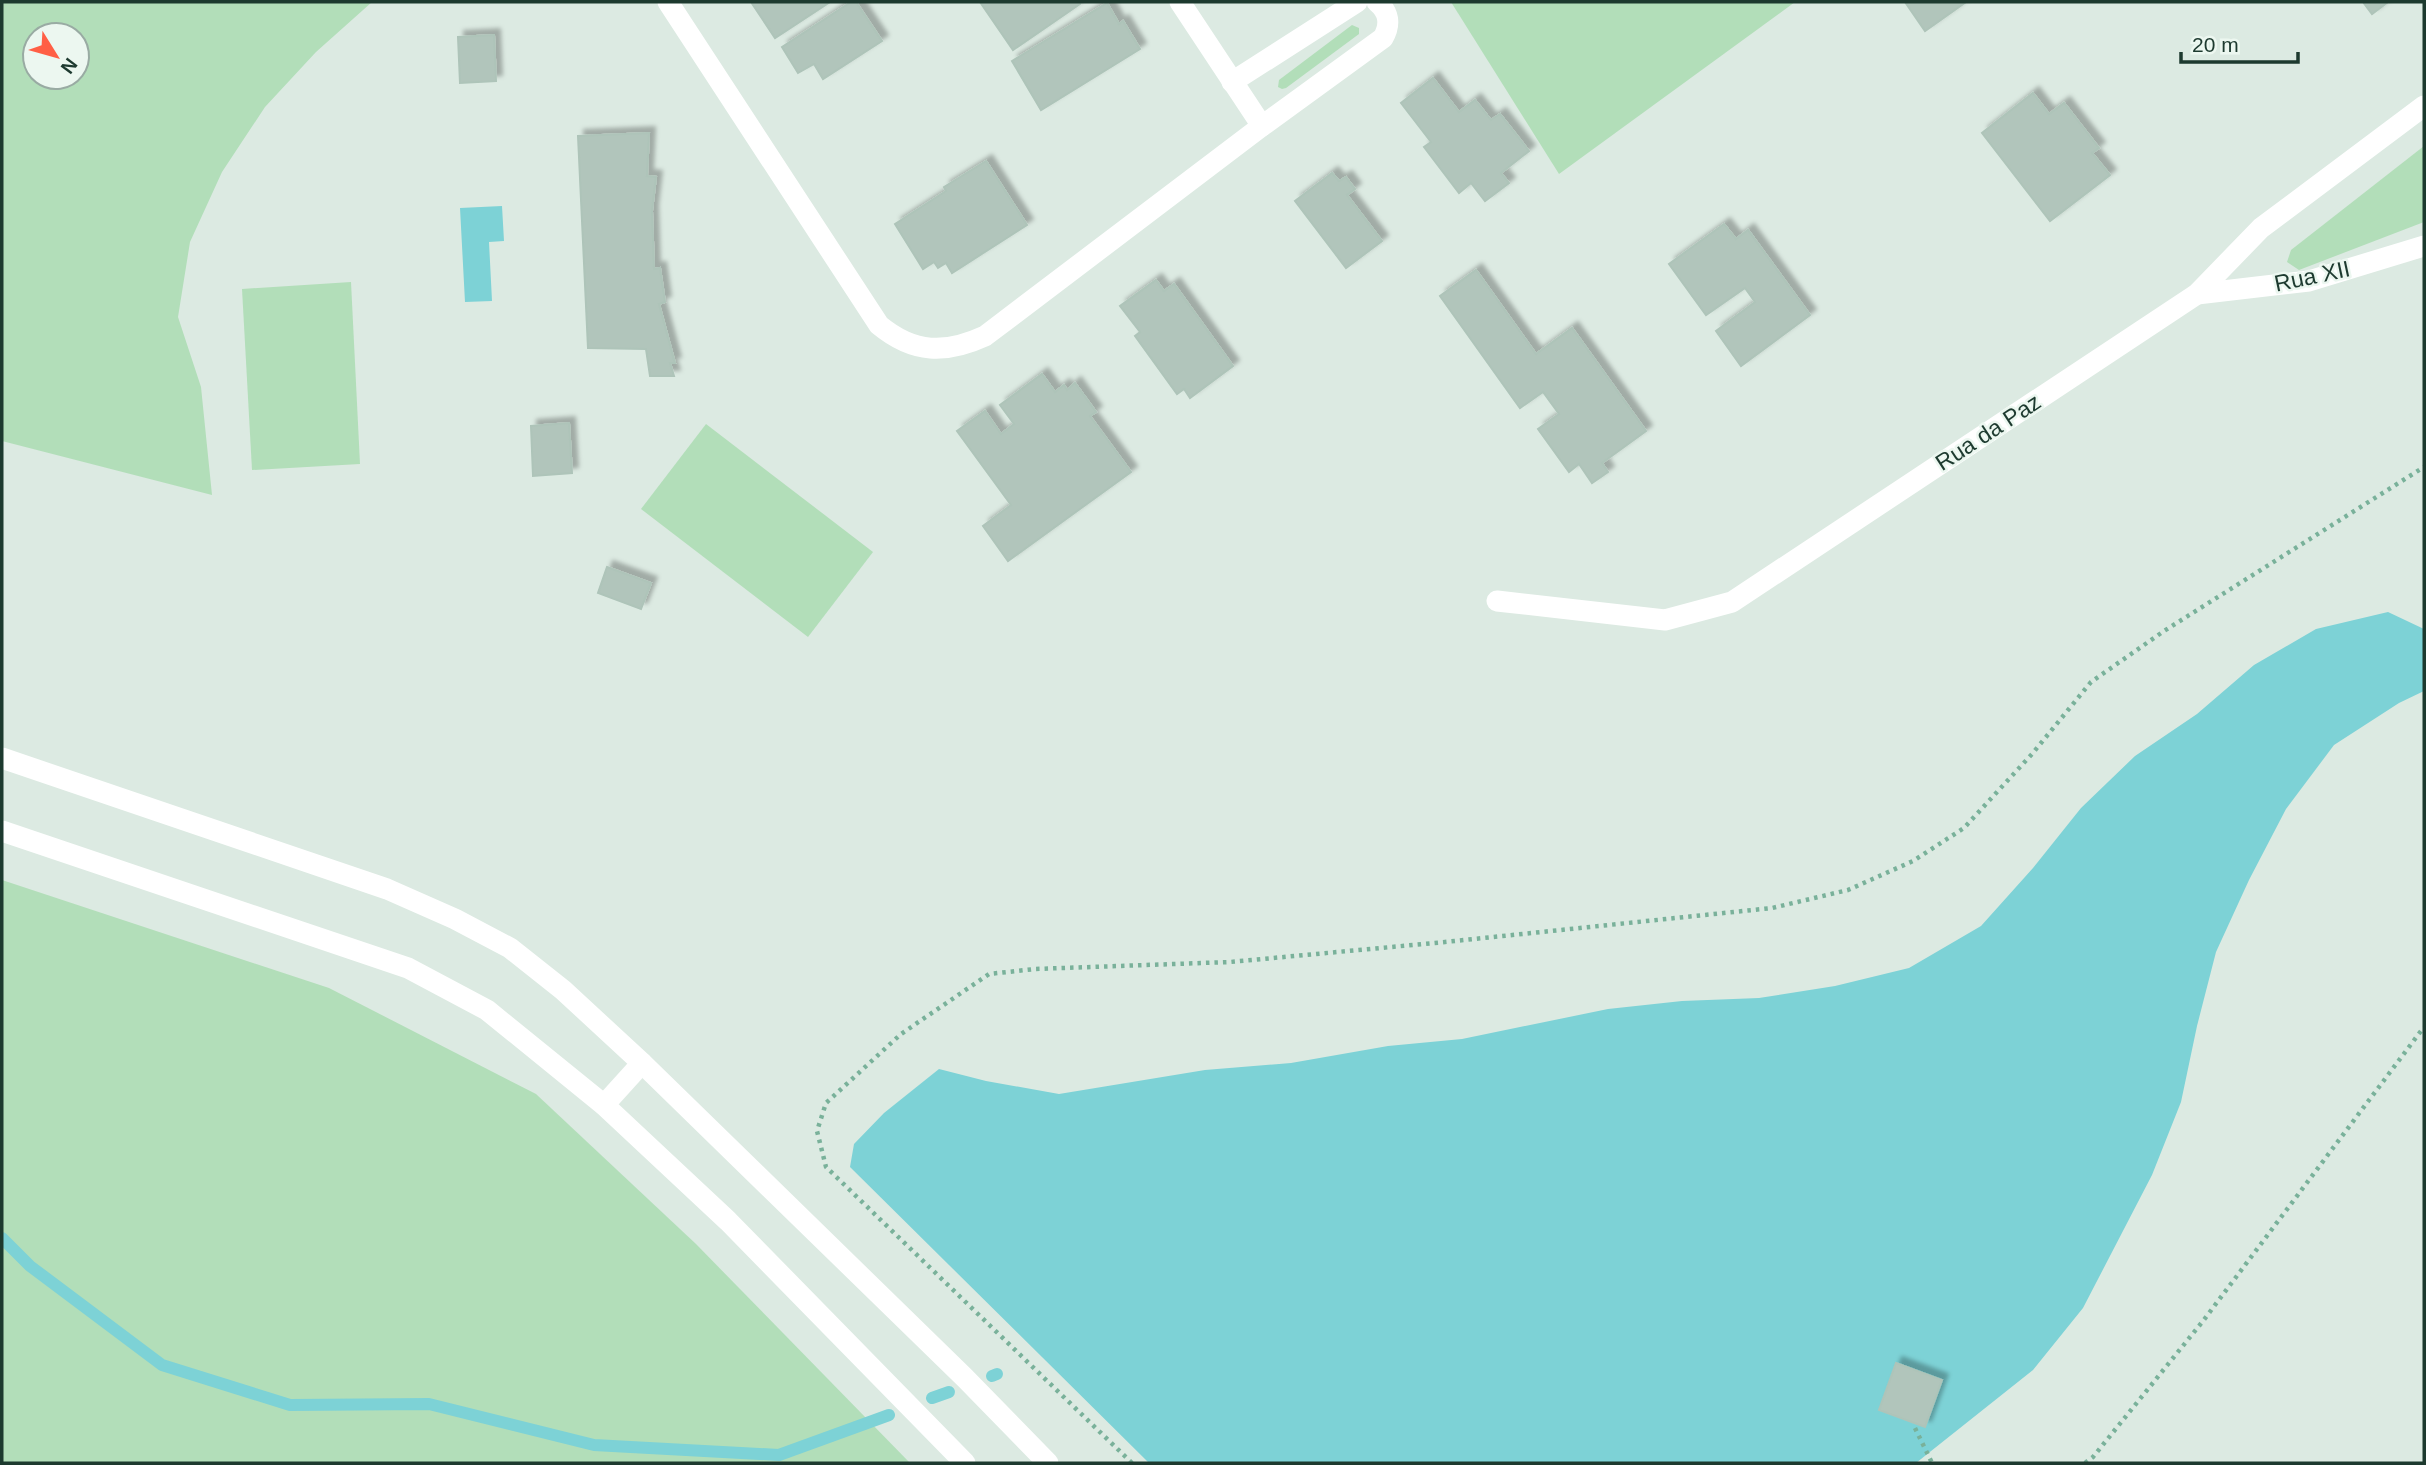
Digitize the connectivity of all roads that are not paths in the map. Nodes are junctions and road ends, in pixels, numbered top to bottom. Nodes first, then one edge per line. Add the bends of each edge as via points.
1 (668, 2) edge
2 (1180, 2) edge
3 (1357, 2) edge
4 (1377, 2) edge
5 (1232, 82) junction
6 (2424, 106) edge
7 (1262, 126) junction
8 (2424, 246) edge
9 (2197, 294) junction
10 (1497, 601) dead end
11 (2, 758) edge
12 (2, 831) edge
13 (642, 1063) junction
14 (604, 1105) junction
15 (965, 1463) edge
16 (1048, 1463) edge

1 - 7 street via 879,325 905,343 922,347 963,346 985,336
2 - 5 street
3 - 5 street
4 - 7 street via 1388,16 1383,37
5 - 7 street
6 - 9 street, Rua da Paz via 2260,228
8 - 9 street, Rua XII via 2309,281
9 - 10 street, Rua da Paz via 1731,602 1665,620
11 - 13 street via 387,889 455,919 510,948
12 - 14 street via 408,968 487,1010
13 - 14 street
13 - 16 street
14 - 15 street via 728,1221

